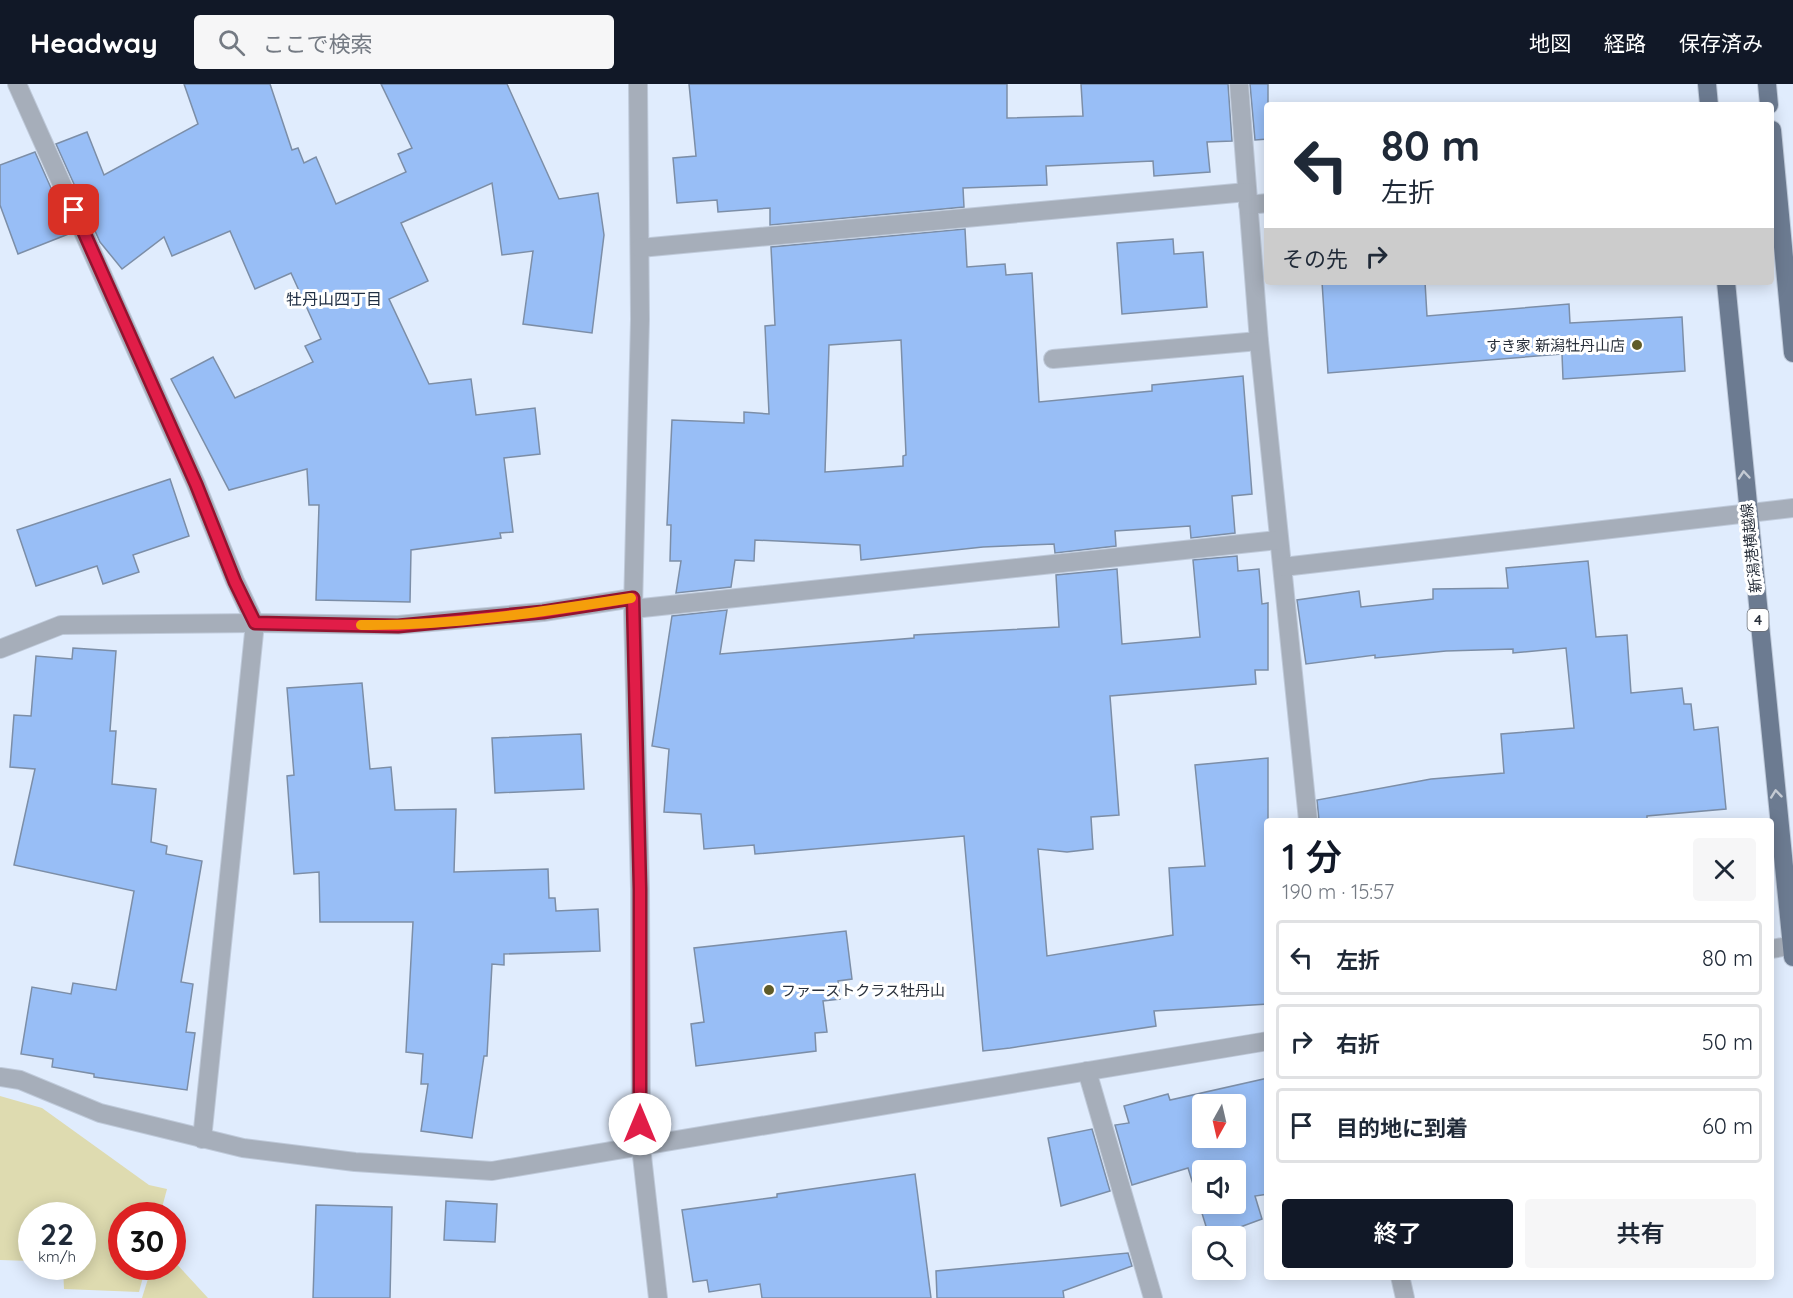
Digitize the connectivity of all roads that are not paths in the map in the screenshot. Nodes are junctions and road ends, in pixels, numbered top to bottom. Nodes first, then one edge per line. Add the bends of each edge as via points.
1 (17, 84) edge
2 (638, 84) edge
3 (1239, 84) edge
4 (1707, 84) edge
5 (1767, 84) edge
6 (1709, 102) edge
7 (1769, 102) edge
8 (1774, 167) edge
9 (1248, 198) junction
10 (1264, 202) edge
11 (640, 248) junction
12 (1726, 285) edge
13 (1259, 341) junction
14 (1793, 353) edge
15 (1053, 359) dead end
16 (1793, 508) edge
17 (1748, 514) junction
18 (1278, 540) junction
19 (1282, 567) junction
20 (633, 603) junction
21 (255, 623) junction
22 (0, 649) edge
23 (1308, 818) edge
24 (1774, 949) edge
25 (1793, 949) edge
26 (1264, 1042) edge
27 (1087, 1071) junction
28 (0, 1077) edge
29 (202, 1139) junction
30 (640, 1147) junction
31 (1401, 1280) edge
32 (658, 1298) edge
33 (1153, 1298) edge
34 (1405, 1298) edge

1 - 21 street
2 - 11 street
3 - 9 street
4 - 6 main road
5 - 7 main road
8 - 14 main road
9 - 10 street
9 - 11 street
9 - 13 street
11 - 20 street
17 -> 12 main road, 新潟港横越線 / 4
13 - 15 street
13 - 18 street
16 - 17 street
17 - 19 street
25 -> 17 main road, 新潟港横越線 / 4
18 - 19 street
18 - 20 street
19 - 23 street
20 - 21 street via 398,626
20 - 30 street via 640,889
21 - 22 street via 61,625
21 - 29 street
24 - 25 street
26 - 27 street
27 - 30 street
27 - 33 street
28 - 29 street via 20,1080 100,1113
29 - 30 street via 355,1162 492,1171
30 - 32 street
31 - 34 street

